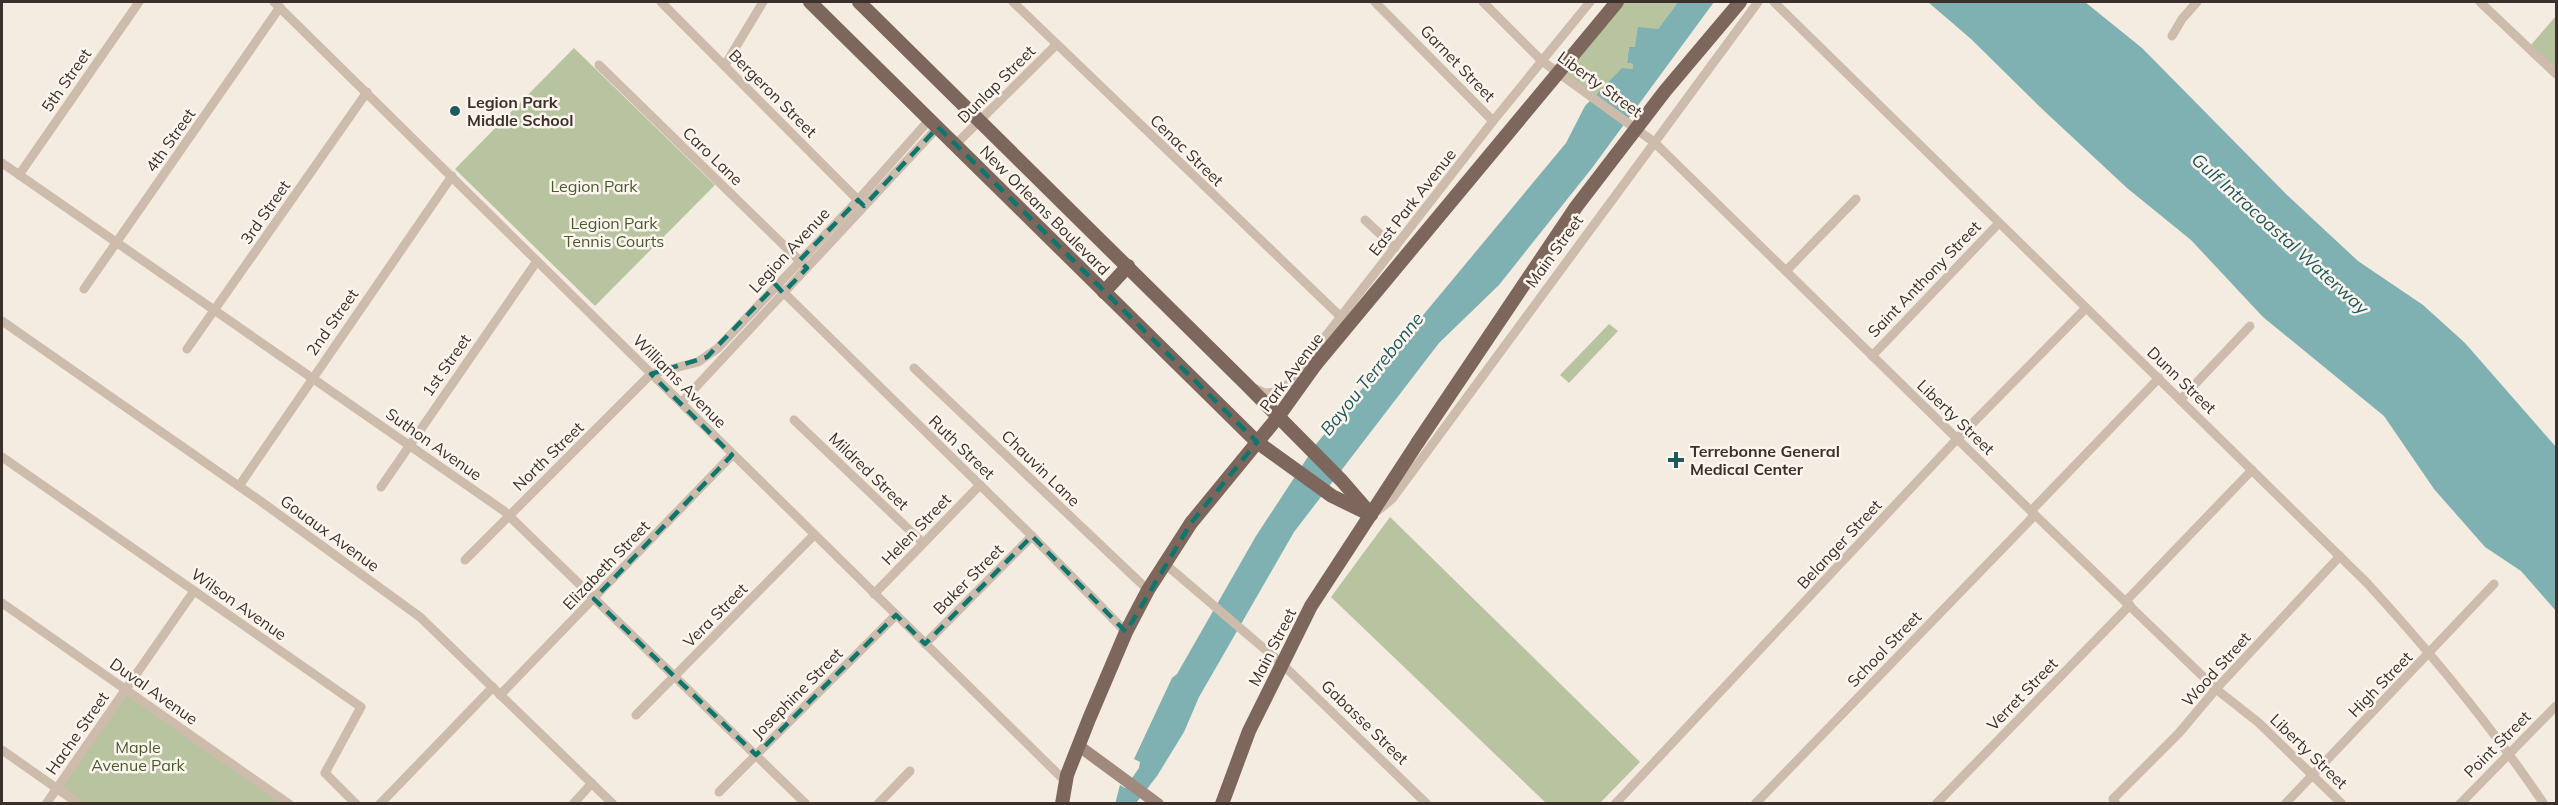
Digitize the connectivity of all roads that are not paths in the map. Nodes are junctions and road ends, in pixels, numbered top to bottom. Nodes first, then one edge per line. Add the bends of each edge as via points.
1 (139, 2) edge
2 (661, 2) edge
3 (763, 2) edge
4 (810, 2) edge
5 (859, 2) edge
6 (1013, 2) edge
7 (1375, 2) edge
8 (1483, 2) edge
9 (1590, 2) edge
10 (1617, 2) edge
11 (1740, 2) edge
12 (1758, 2) edge
13 (1774, 2) edge
14 (2196, 2) edge
15 (2480, 2) edge
16 (277, 4) edge
17 (2172, 36) dead end
18 (1056, 45) junction
19 (1542, 61) junction
20 (599, 65) dead end
21 (725, 65) junction
22 (2556, 74) edge
23 (367, 92) junction
24 (980, 121) junction
25 (1493, 121) junction
26 (934, 123) junction
27 (1654, 142) junction
28 (956, 144) junction
29 (2, 163) edge
30 (19, 175) junction
31 (452, 176) junction
32 (1856, 199) dead end
33 (861, 203) junction
34 (1365, 220) dead end
35 (1998, 223) junction
36 (116, 243) junction
37 (1395, 248) junction
38 (537, 261) junction
39 (803, 264) junction
40 (1128, 266) junction
41 (1786, 271) junction
42 (776, 285) junction
43 (84, 289) dead end
44 (1104, 292) junction
45 (783, 293) junction
46 (2086, 308) junction
47 (214, 310) junction
48 (1341, 318) junction
49 (2, 321) edge
50 (2250, 326) dead end
51 (726, 347) junction
52 (187, 349) dead end
53 (1872, 356) junction
54 (914, 368) dead end
55 (651, 374) junction
56 (312, 378) junction
57 (2159, 378) junction
58 (1246, 384) junction
59 (2180, 400) junction
60 (681, 403) junction
61 (1278, 417) junction
62 (794, 420) dead end
63 (1957, 440) junction
64 (1257, 442) junction
65 (409, 446) junction
66 (732, 454) junction
67 (2, 457) edge
68 (2253, 470) junction
69 (980, 485) junction
70 (239, 486) junction
71 (381, 487) dead end
72 (2033, 513) junction
73 (509, 515) junction
74 (1371, 515) junction
75 (814, 535) junction
76 (1032, 536) junction
77 (923, 543) junction
78 (2340, 556) junction
79 (465, 560) dead end
80 (1164, 563) junction
81 (2494, 584) dead end
82 (1148, 590) junction
83 (194, 591) junction
84 (874, 594) junction
85 (594, 599) junction
86 (2, 603) edge
87 (2128, 603) junction
88 (896, 615) junction
89 (1126, 632) junction
90 (925, 644) junction
91 (2431, 653) junction
92 (1281, 663) junction
93 (674, 676) junction
94 (493, 687) junction
95 (2216, 689) junction
96 (126, 690) junction
97 (501, 694) junction
98 (2556, 706) edge
99 (636, 715) dead end
100 (1079, 746) junction
101 (2, 750) edge
102 (2509, 753) junction
103 (756, 755) junction
104 (910, 771) dead end
105 (2312, 776) junction
106 (1066, 782) junction
107 (592, 783) junction
108 (57, 788) junction
109 (719, 792) dead end
110 (1155, 800) edge
111 (2114, 801) edge
112 (46, 804) edge
113 (79, 804) edge
114 (289, 804) edge
115 (356, 804) edge
116 (380, 804) edge
117 (573, 804) edge
118 (613, 804) edge
119 (806, 804) edge
120 (878, 804) edge
121 (1062, 804) edge
122 (1222, 804) edge
123 (1427, 804) edge
124 (1615, 804) edge
125 (1755, 804) edge
126 (1936, 804) edge
127 (2286, 804) edge
128 (2342, 804) edge
129 (2460, 804) edge
130 (2544, 804) edge

1 - 30 street, 5th Street
2 - 21 street, Bergeron Street
3 - 21 street
4 - 26 main road, New Orleans Boulevard
5 - 24 main road, New Orleans Boulevard
6 - 18 street, Cenac Street
7 - 25 street, Garnet Street
8 - 19 street, Liberty Street
9 - 19 street, East Park Avenue
10 - 61 main road, Park Avenue, bridge via 1316,364
11 - 74 main road, Main Street, bridge via 1576,207
12 - 27 street, Main Street
13 - 35 street, Dunn Street
14 - 17 street
15 - 22 street
16 - 23 street, Williams Avenue
16 - 36 street, 4th Street
18 - 24 street, Dunlap Street
18 - 48 street, Cenac Street
19 - 25 street, East Park Avenue
19 - 27 street, Liberty Street
20 - 39 street, Caro Lane
21 - 33 street, Bergeron Street
23 - 31 street, Williams Avenue
23 - 47 street, 3rd Street
24 - 28 street, Dunlap Street
24 - 40 main road, New Orleans Boulevard
25 - 37 street, East Park Avenue
26 - 28 main road, New Orleans Boulevard
26 - 33 street, Legion Avenue
27 - 41 street, Liberty Street
27 - 74 street, Main Street via 1392,499
28 - 44 main road, New Orleans Boulevard
29 - 30 street, Suthon Avenue
30 - 36 street, Suthon Avenue
31 - 38 street, Williams Avenue
31 - 56 street, 2nd Street
32 - 41 street
33 - 39 street, Legion Avenue
34 - 37 street
35 - 46 street, Dunn Street
35 - 53 street, Saint Anthony Street
36 - 43 street, 4th Street
36 - 47 street, Suthon Avenue
37 - 48 street, East Park Avenue
38 - 55 street, Williams Avenue
38 - 65 street, 1st Street
39 - 42 street, Legion Avenue
39 - 45 street, Legion Avenue
40 - 44 main road
40 - 58 main road, New Orleans Boulevard
41 - 53 street, Liberty Street
42 - 45 street, Ruth Street
42 - 51 street, Legion Avenue
44 - 64 main road, New Orleans Boulevard
45 - 51 street, Legion Avenue
45 - 69 street, Ruth Street
46 - 57 street, Dunn Street
46 - 63 street, Belanger Street
47 - 52 street, 3rd Street
47 - 56 street, Suthon Avenue
48 - 58 street, East Park Avenue via 1280,393 1265,393
49 - 70 street, Gouaux Avenue
50 - 59 street
51 - 55 street, Legion Avenue via 698,362
51 - 60 street, Legion Avenue
53 - 63 street, Liberty Street
54 - 82 street, Chauvin Lane
55 - 60 street, Williams Avenue
55 - 73 street, North Street
56 - 65 street, Suthon Avenue
56 - 70 street, 2nd Street
57 - 59 street, Dunn Street
57 - 72 street, School Street
58 - 61 main road, New Orleans Boulevard
59 - 68 street, Dunn Street
60 - 66 street, Williams Avenue
61 - 64 main road, Park Avenue
61 - 74 main road, New Orleans Boulevard
62 - 77 street, Mildred Street
63 - 72 street, Liberty Street
63 - 124 street, Belanger Street
64 - 74 main road, New Orleans Boulevard via 1332,496
64 - 80 main road, Park Avenue
65 - 71 street, 1st Street
65 - 73 street, Suthon Avenue
66 - 75 street, Williams Avenue
66 - 85 street, Elizabeth Street
67 - 83 street, Wilson Avenue
68 - 78 street, Dunn Street
68 - 87 street, Verret Street
69 - 76 street, Ruth Street
69 - 77 street, Helen Street
70 - 94 street, Gouaux Avenue via 420,617
72 - 87 street, Liberty Street
72 - 125 street, School Street
73 - 79 street, North Street
73 - 85 street, Suthon Avenue
74 - 92 main road, Main Street via 1311,606
75 - 84 street, Williams Avenue
75 - 93 street, Vera Street
76 - 89 street, Ruth Street
76 - 90 street, Baker Street
77 - 84 street, Helen Street
78 - 91 street, Dunn Street
78 - 95 street, Wood Street
80 - 82 main road, Park Avenue
80 - 92 street, Gabasse Street
81 - 91 street, High Street
82 - 89 main road, Park Avenue
83 - 96 street, Hache Street
83 - 115 street, Wilson Avenue via 361,707 325,773
84 - 88 street, Williams Avenue
85 - 93 street, Suthon Avenue
85 - 97 street, Elizabeth Street
86 - 96 street, Duval Avenue
87 - 95 street, Liberty Street
87 - 126 street, Verret Street
88 - 90 street, Williams Avenue
88 - 103 street, Josephine Street
89 - 100 main road, Park Avenue
90 - 106 street, Williams Avenue
91 - 102 street, Dunn Street
91 - 105 street, High Street
92 - 122 main road, Main Street via 1249,730
92 - 123 street, Gabasse Street
93 - 99 street, Vera Street
93 - 103 street, Suthon Avenue
94 - 97 street, Gouaux Avenue
94 - 116 street
95 - 105 street, Liberty Street via 2259,723
95 - 111 street, Wood Street
96 - 108 street, Hache Street
96 - 114 street, Duval Avenue
97 - 107 street, Gouaux Avenue
98 - 102 street, Point Street
100 - 106 main road, Park Avenue
100 - 110 main road
101 - 108 street
102 - 129 street, Point Street
102 - 130 street, Dunn Street
103 - 109 street, Josephine Street
103 - 119 street, Suthon Avenue
104 - 120 street
105 - 127 street, High Street
105 - 128 street, Liberty Street
106 - 121 main road, Park Avenue
107 - 117 street
107 - 118 street, Gouaux Avenue
108 - 112 street, Hache Street
108 - 113 street

